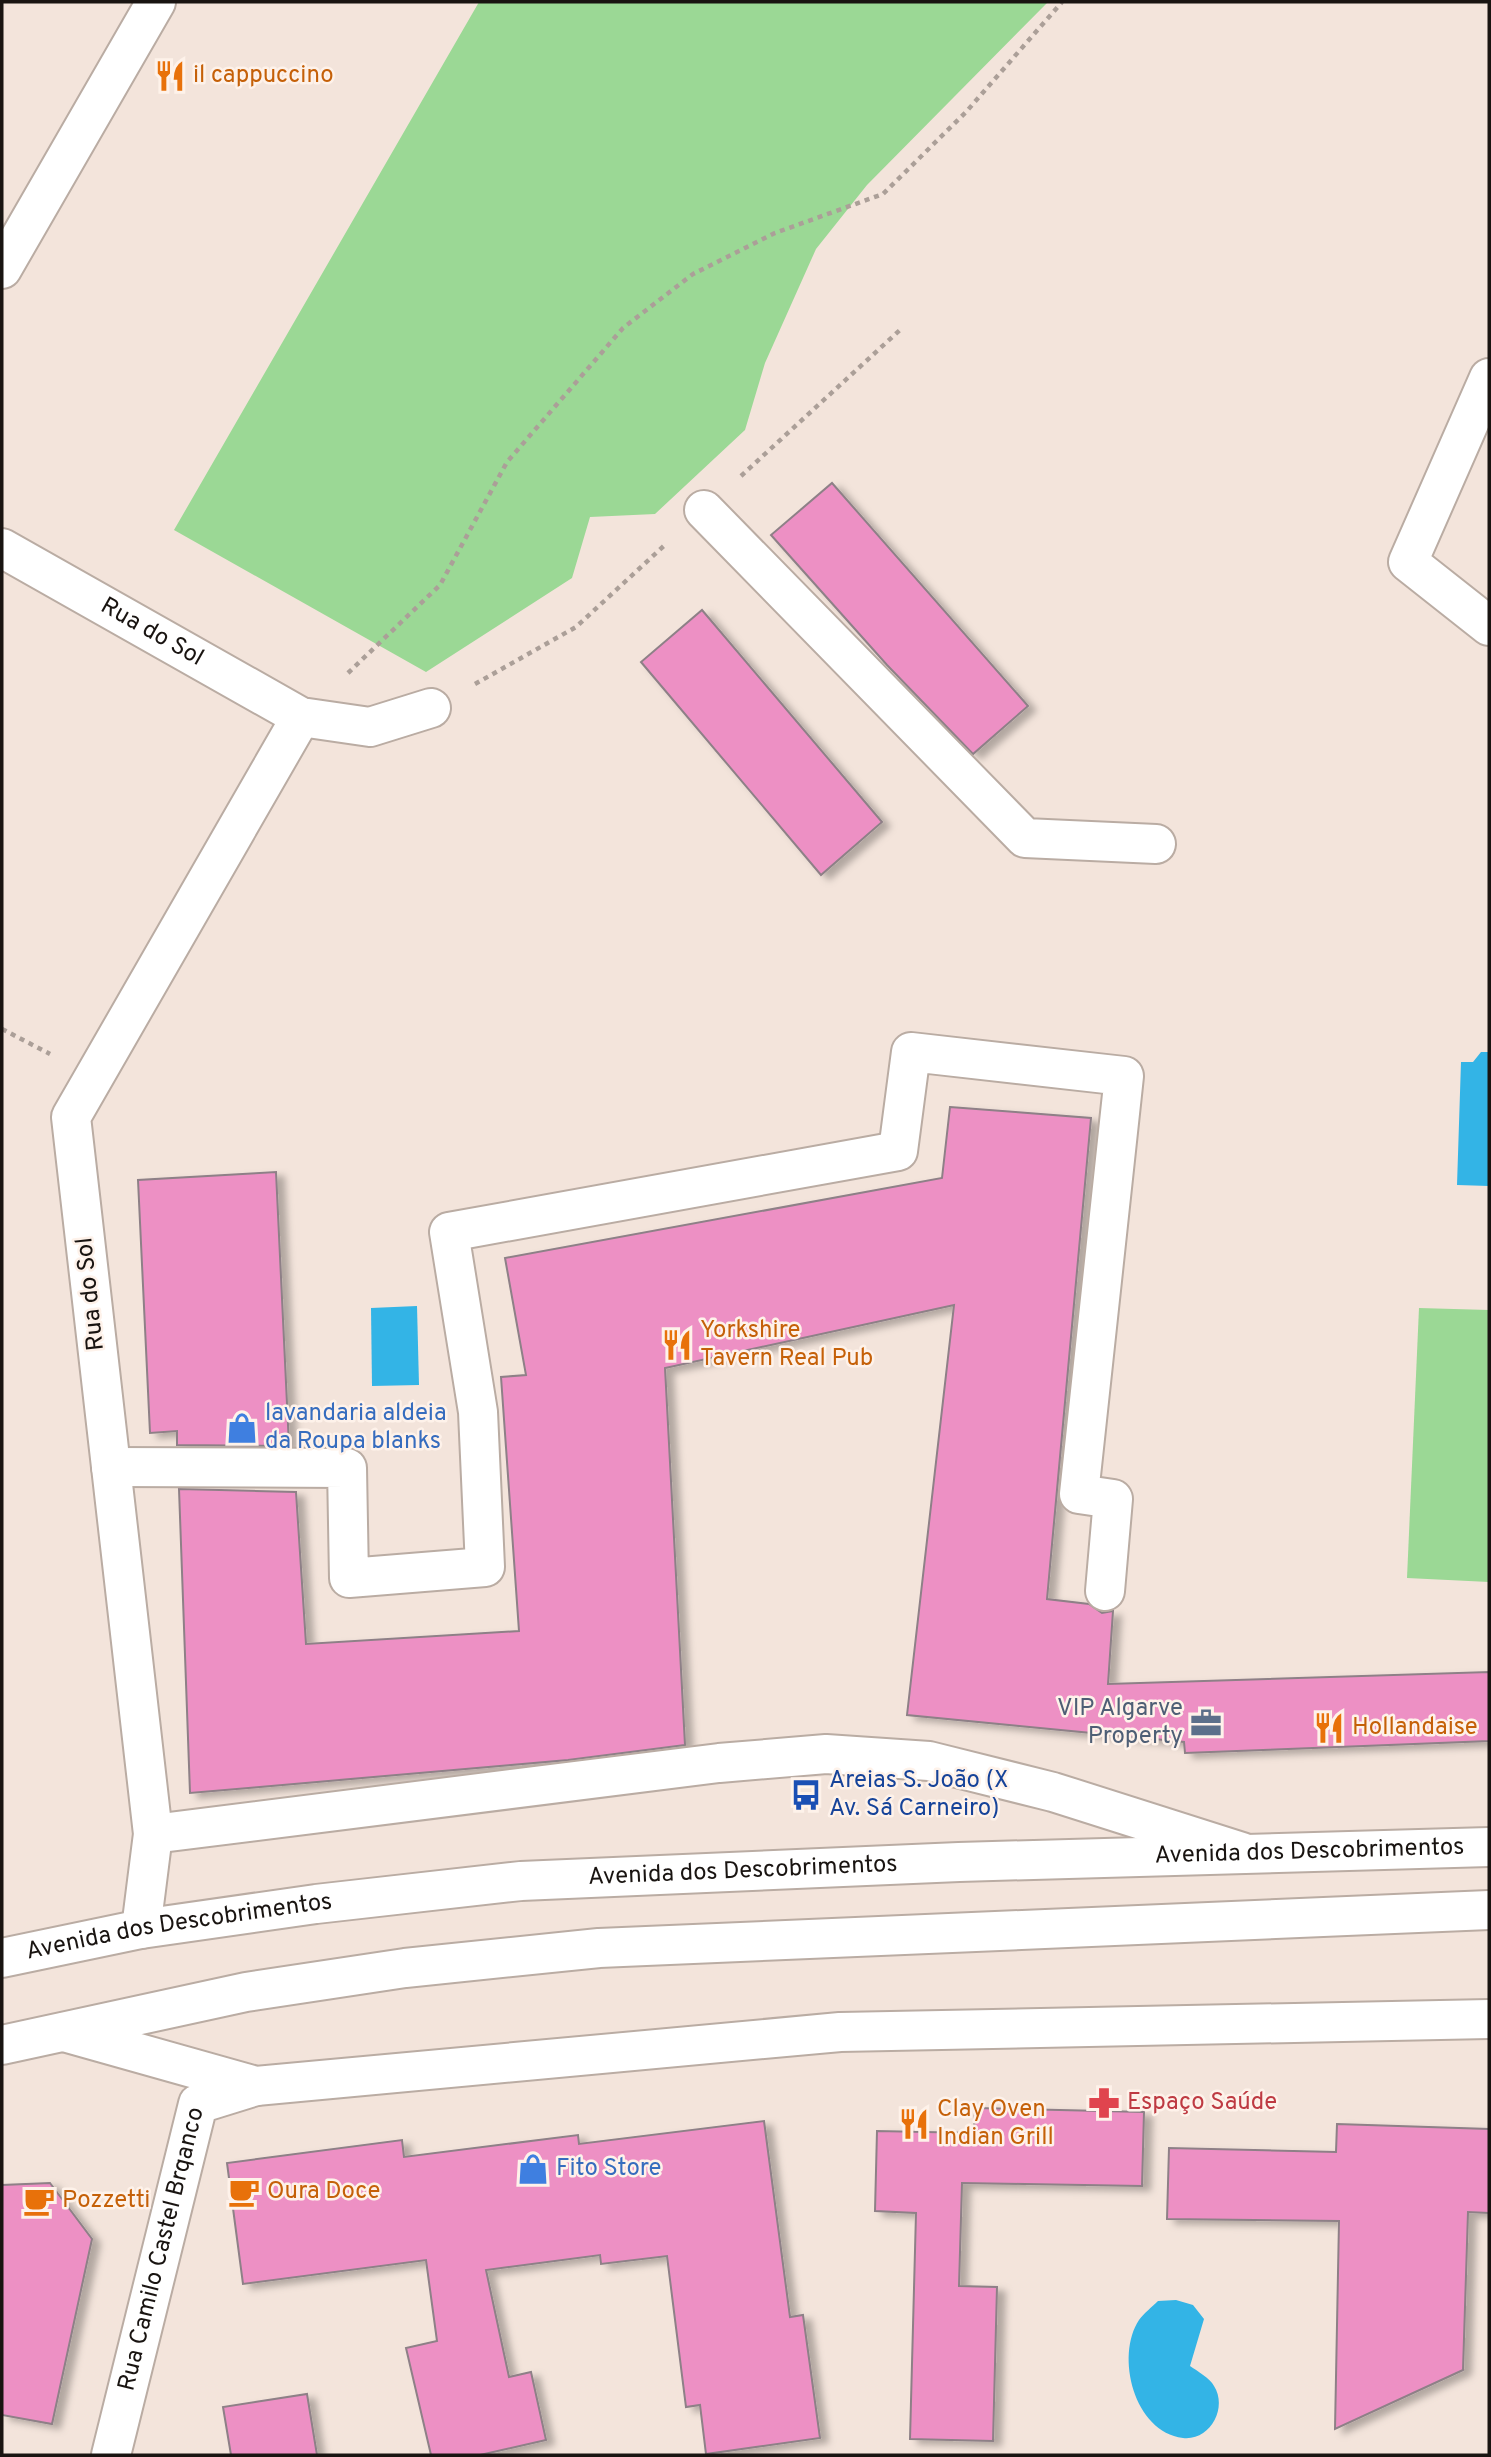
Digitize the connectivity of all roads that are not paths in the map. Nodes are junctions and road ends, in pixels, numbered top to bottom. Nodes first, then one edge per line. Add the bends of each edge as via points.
1 (156, 2) edge
2 (2, 269) edge
3 (1489, 378) edge
4 (704, 510) dead end
5 (2, 548) edge
6 (1489, 626) edge
7 (431, 708) dead end
8 (301, 717) junction
9 (1156, 844) dead end
10 (111, 1466) junction
11 (1105, 1591) dead end
12 (153, 1834) junction
13 (1489, 1847) edge
14 (1246, 1853) junction
15 (1489, 1910) edge
16 (141, 1929) junction
17 (2, 1958) edge
18 (1489, 2019) edge
19 (64, 2032) junction
20 (2, 2045) edge
21 (256, 2086) junction
22 (111, 2455) edge

1 - 2 street
3 - 6 street via 1408,562
4 - 9 street via 1025,838
5 - 8 street, Rua do Sol
7 - 8 street, Rua do Sol via 370,727
8 - 10 street, Rua do Sol via 71,1117
10 - 11 street via 347,1468 349,1578 485,1567 478,1412 449,1232 898,1151 911,1052 1124,1076 1079,1494 1113,1499
10 - 12 street, Rua do Sol
12 - 14 street via 719,1763 826,1754 929,1761 1053,1792
12 - 16 street, Rua do Sol
13 - 14 street, Avenida dos Descobrimentos
14 - 16 street, Avenida dos Descobrimentos via 521,1881
15 - 19 street via 599,1948 405,1968 246,1992
16 - 17 street, Avenida dos Descobrimentos
18 - 21 street via 840,2032
19 - 20 street
19 - 21 street
21 - 22 street, Rua Camilo Castel Brqanco via 198,2104

